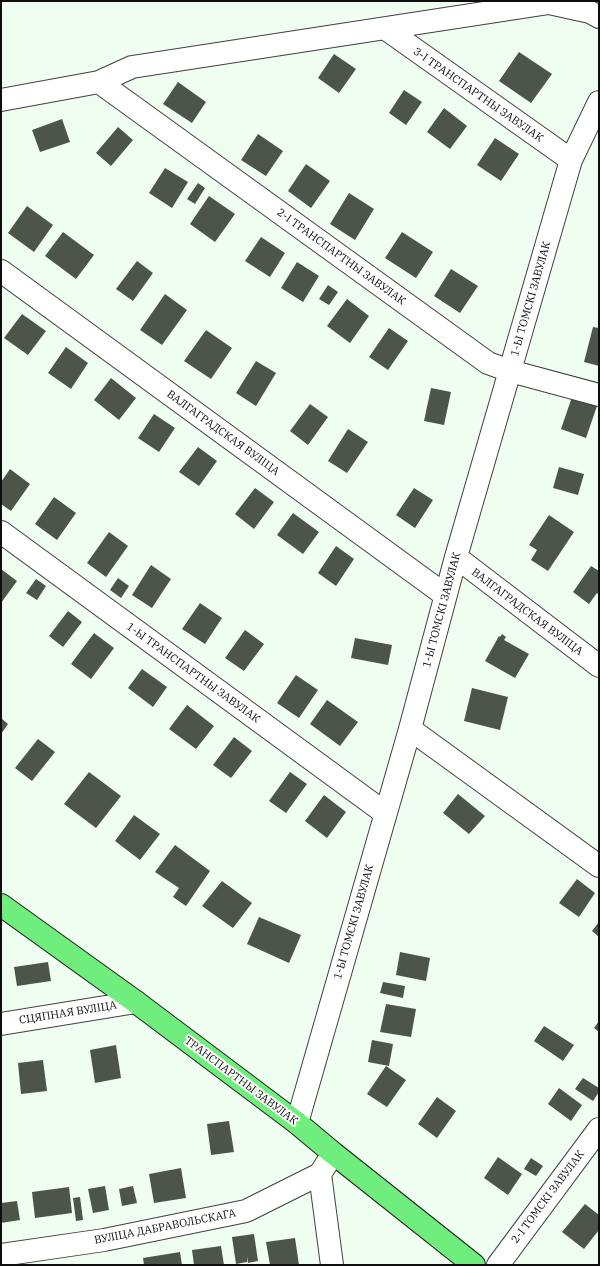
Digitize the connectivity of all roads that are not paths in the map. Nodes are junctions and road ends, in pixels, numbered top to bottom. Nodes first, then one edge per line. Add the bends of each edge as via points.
1 (599, 17) edge
2 (386, 29) junction
3 (100, 82) junction
4 (1, 100) edge
5 (599, 102) edge
6 (571, 160) junction
7 (1, 271) edge
8 (510, 371) junction
9 (599, 395) edge
10 (1, 532) edge
11 (456, 557) junction
12 (445, 596) junction
13 (599, 666) edge
14 (410, 729) junction
15 (385, 813) junction
16 (599, 866) edge
17 (1, 905) edge
18 (136, 1002) junction
19 (1, 1024) edge
20 (297, 1124) junction
21 (599, 1129) edge
22 (333, 1153) junction
23 (320, 1174) junction
24 (1, 1255) edge
25 (332, 1265) edge
26 (474, 1265) edge
27 (498, 1265) edge

1 - 2 street via 590,12 549,3
2 - 3 street via 132,67
2 - 6 street, 3-І ТРАНСПАРТНЫ ЗАВУЛАК
3 - 4 street
3 - 8 street, 2-І ТРАНСПАРТНЫ ЗАВУЛАК via 488,363
5 - 6 street, 1-Ы ТОМСКІ ЗАВУЛАК
6 - 8 street, 1-Ы ТОМСКІ ЗАВУЛАК
7 - 12 street, ВАЛГАГРАДСКАЯ ВУЛІЦА
8 - 9 street, 2-І ТРАНСПАРТНЫ ЗАВУЛАК
8 - 11 street, 1-Ы ТОМСКІ ЗАВУЛАК
10 - 15 street, 1-Ы ТРАНСПАРТНЫ ЗАВУЛАК
11 - 12 street, 1-Ы ТОМСКІ ЗАВУЛАК
11 - 13 street, ВАЛГАГРАДСКАЯ ВУЛІЦА
12 - 14 street, 1-Ы ТОМСКІ ЗАВУЛАК
14 - 15 street, 1-Ы ТОМСКІ ЗАВУЛАК
14 - 16 street
15 - 20 street, 1-Ы ТОМСКІ ЗАВУЛАК
17 - 18 main road, ТРАНСПАРТНЫ ЗАВУЛАК
18 - 19 street, СЦЯПНАЯ ВУЛІЦА
18 - 20 main road, ТРАНСПАРТНЫ ЗАВУЛАК
20 - 22 main road, ТРАНСПАРТНЫ ЗАВУЛАК
21 - 27 street, 2-І ТОМСКІ ЗАВУЛАК
22 - 23 street
22 - 26 main road, ТРАНСПАРТНЫ ЗАВУЛАК
23 - 24 street, ВУЛІЦА ДАБРАВОЛЬСКАГА via 246,1211 104,1240
23 - 25 street

